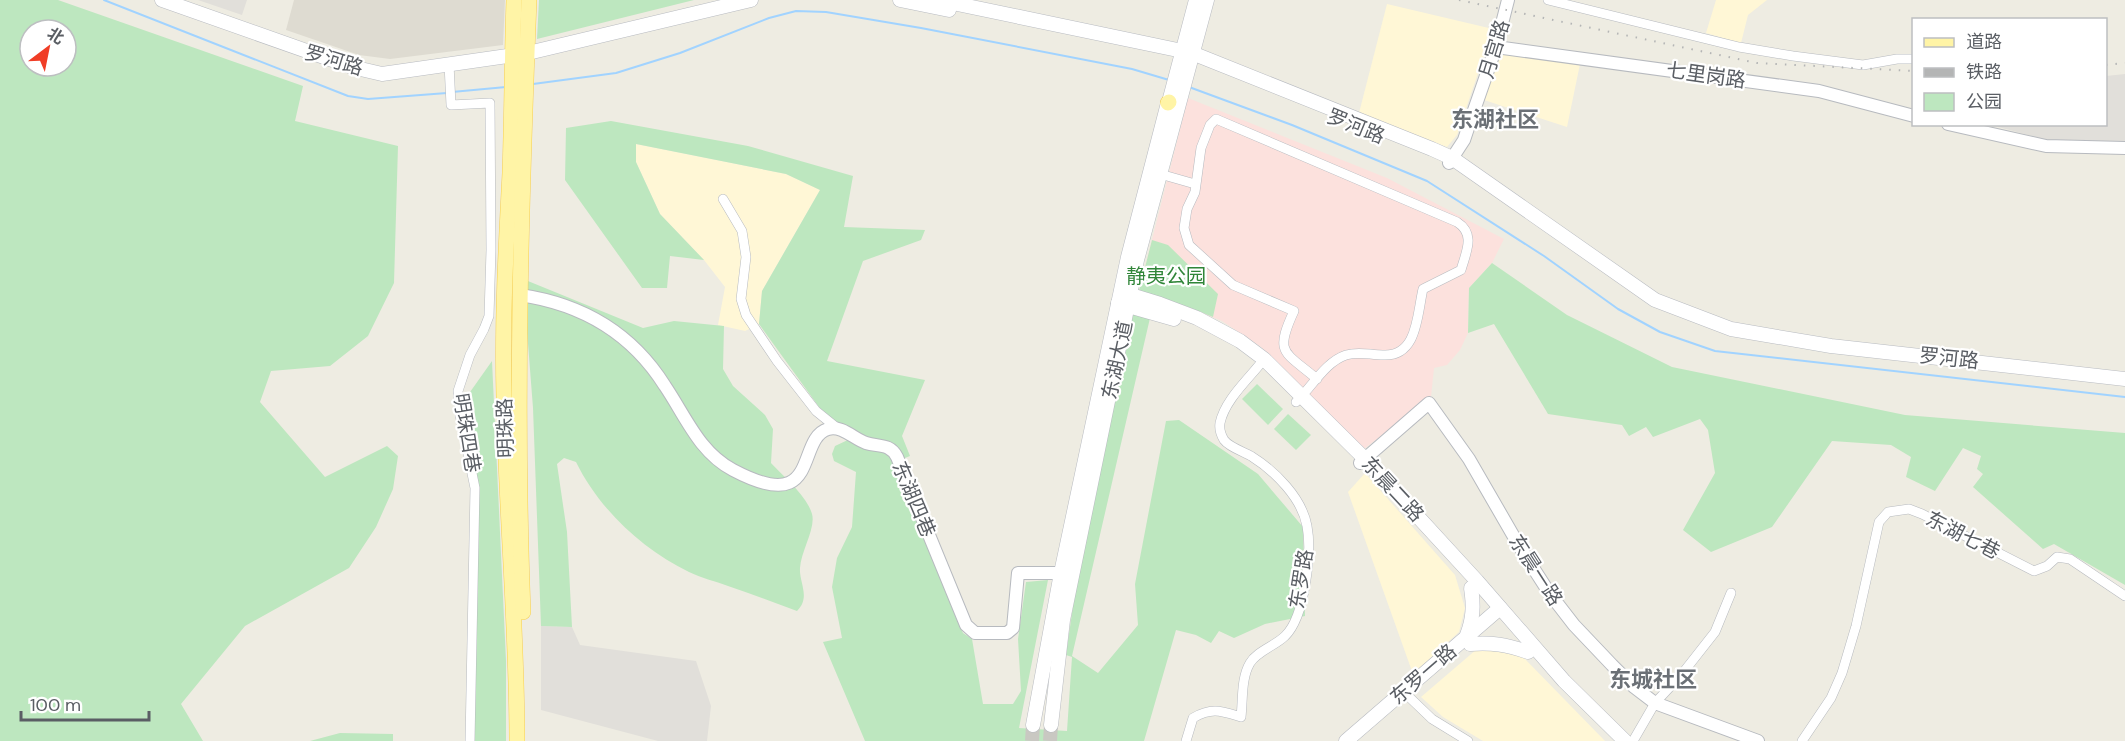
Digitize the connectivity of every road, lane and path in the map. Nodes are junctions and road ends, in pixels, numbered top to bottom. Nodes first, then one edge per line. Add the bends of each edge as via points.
1 (162, 0) edge
2 (514, 0) edge
3 (530, 0) edge
4 (721, 0) edge
5 (751, 0) edge
6 (900, 0) edge
7 (938, 0) edge
8 (1196, 0) edge
9 (1208, 0) edge
10 (1508, 0) edge
11 (1548, 0) edge
12 (1496, 47) junction
13 (523, 52) junction
14 (1186, 55) junction
15 (1912, 59) edge
16 (449, 64) junction
17 (1172, 104) junction
18 (1912, 115) edge
19 (518, 116) junction
20 (1957, 126) edge
21 (2125, 148) edge
22 (1450, 160) junction
23 (1160, 174) junction
24 (1196, 184) junction
25 (723, 200) dead end
26 (520, 295) junction
27 (1124, 299) junction
28 (1261, 363) junction
29 (1317, 379) junction
30 (2125, 379) edge
31 (1300, 399) junction
32 (837, 428) junction
33 (1362, 460) junction
34 (1061, 573) junction
35 (1471, 588) junction
36 (1731, 593) dead end
37 (2125, 596) edge
38 (1500, 613) junction
39 (1468, 641) junction
40 (1528, 652) junction
41 (1408, 696) junction
42 (1655, 703) junction
43 (1033, 725) tunnel mouth
44 (1051, 725) tunnel mouth
45 (470, 741) edge
46 (517, 741) edge
47 (526, 741) edge
48 (1185, 741) edge
49 (1346, 741) edge
50 (1357, 741) edge
51 (1468, 741) edge
52 (1615, 741) edge
53 (1625, 741) edge
54 (1633, 741) edge
55 (1758, 741) edge
56 (1802, 741) edge

1 - 16 main road, 罗河路 via 382,74
2 - 13 main road
3 - 13 main road
4 - 13 main road, 罗河路
5 - 13 main road, 罗河路
6 - 14 main road, 罗河路
7 - 14 main road, 罗河路
8 - 14 main road, 东湖大道
9 - 14 main road, 东湖大道
10 - 12 street, 月宫路
11 - 15 street via 1792,56 1863,65
12 - 18 street, 七里岗路 via 1820,91
12 - 22 street, 月宫路 via 1464,140
13 - 16 main road, 罗河路
13 - 19 main road
14 - 17 main road, 东湖大道
14 - 22 main road, 罗河路
16 - 45 street, 明珠四巷 via 451,105 489,103 489,316 458,391 475,488
17 - 23 main road, 东湖大道
17 - 27 main road, 东湖大道 via 1133,234
19 - 26 main road, 明珠路
19 - 46 main road, 明珠路 via 503,299
20 - 21 street via 2046,146
22 - 30 main road, 罗河路 via 1654,306 1732,335 1773,336
23 - 24 street
23 - 27 main road, 东湖大道
24 - 29 street via 1184,228 1189,245 1233,285 1294,311 1282,344 1286,353
24 - 29 street via 1201,148 1216,119 1457,222 1467,231 1469,244 1461,270 1423,289 1413,336 1406,348 1392,355 1346,355
25 - 32 street via 742,231 746,257 741,299 746,315 816,411
26 - 32 street via 571,307 600,320 620,336 655,371 706,450 720,463 745,476 770,483 791,482 802,473 821,433
26 - 47 main road, 明珠路 via 520,526
27 - 28 main road, 东晨二路 via 1195,326
27 - 34 main road, 东湖大道
27 - 44 main road, 东湖大道 via 1063,620
28 - 31 main road, 东晨二路
28 - 48 street, 东罗路 via 1234,394 1220,421 1220,431 1225,442 1258,461 1296,500 1307,525 1308,564 1297,614 1288,633 1249,664 1241,717 1217,710 1203,712 1193,718
29 - 31 street
31 - 33 main road, 东晨二路
32 - 34 street, 东湖四巷 via 894,451 966,626 975,633 1008,633 1013,628 1018,573
33 - 35 main road, 东晨二路
33 - 38 main road, 东晨二路
33 - 42 street, 东晨一路 via 1429,403 1469,459 1550,594 1612,666
34 - 43 main road, 东湖大道
35 - 38 main road, 东晨二路
35 - 39 main road via 1473,614
36 - 42 street via 1715,632
37 - 56 street, 东湖七巷 via 2070,559 2057,556 2048,566 2034,571 1922,514 1909,509 1888,512 1879,522 1842,673 1831,698
38 - 39 main road, 东罗一路
38 - 40 main road, 东晨二路
38 - 53 main road, 东晨二路
39 - 40 main road via 1506,644
39 - 41 main road, 东罗一路
39 - 49 main road, 东罗一路
40 - 52 main road, 东晨二路
41 - 50 main road, 东罗一路
41 - 51 street via 1432,719
42 - 54 street
42 - 55 street, 东晨一路

